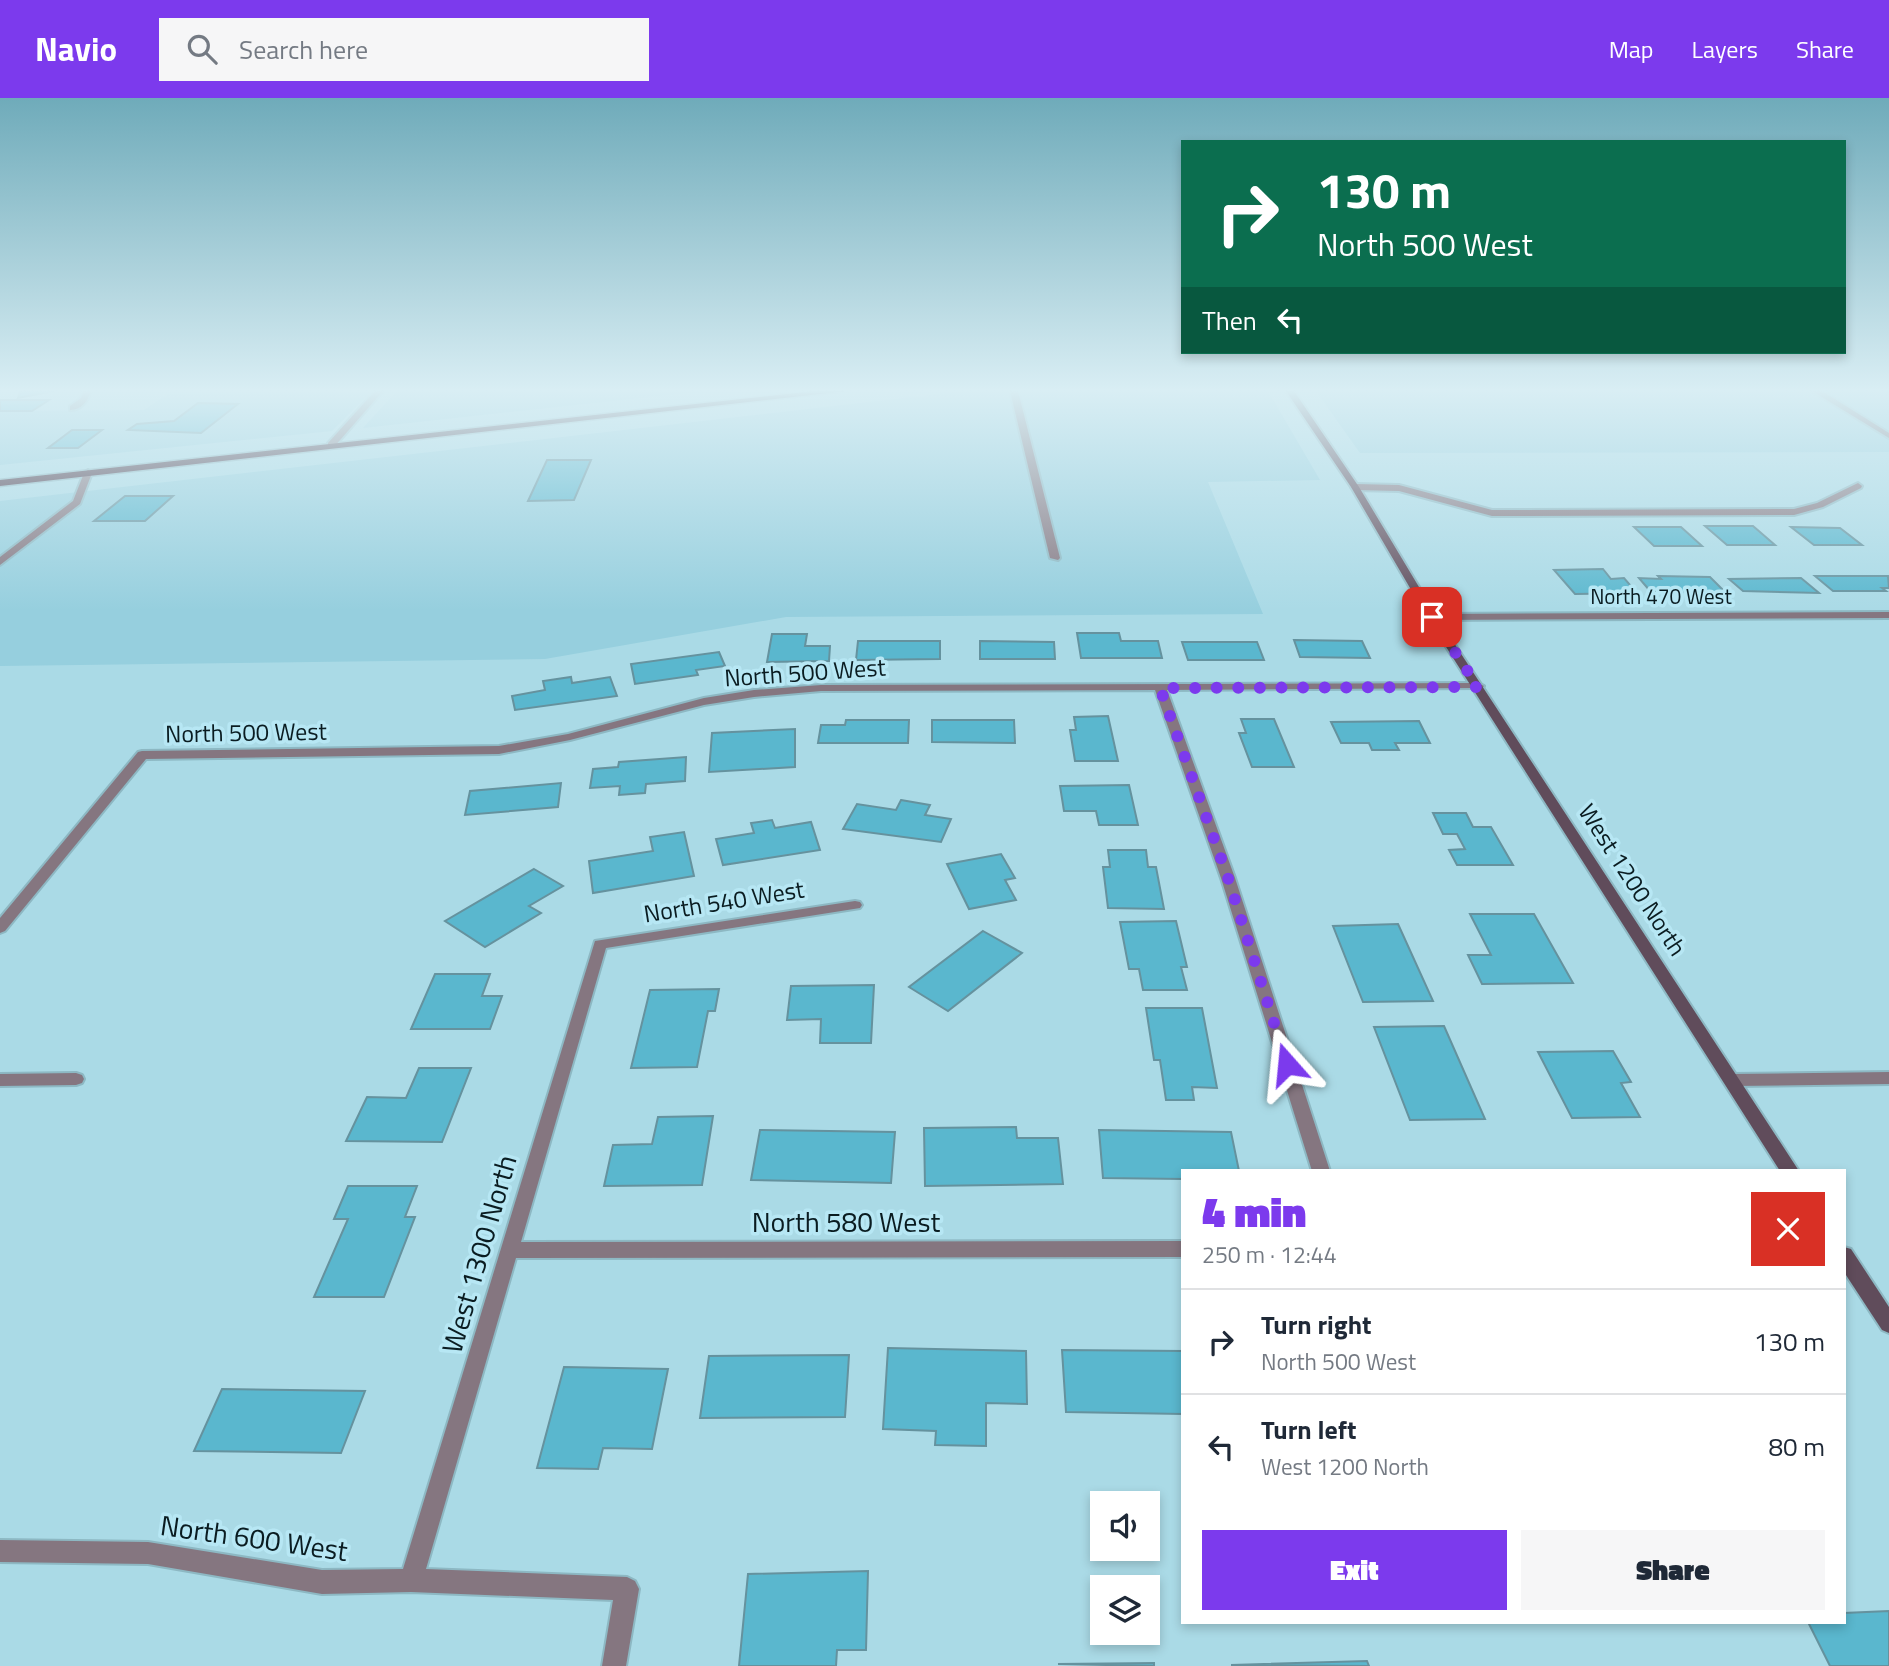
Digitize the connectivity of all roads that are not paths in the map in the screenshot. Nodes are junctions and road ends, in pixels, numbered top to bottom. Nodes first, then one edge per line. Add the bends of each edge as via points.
1 (165, 464) edge
2 (1032, 464) edge
3 (1340, 464) edge
4 (88, 473) junction
5 (0, 482) edge
6 (1858, 486) dead end
7 (1355, 487) junction
8 (1055, 558) dead end
9 (0, 562) edge
10 (1889, 615) edge
11 (1432, 617) junction
12 (1478, 687) junction
13 (1160, 688) junction
14 (855, 905) dead end
15 (0, 928) edge
16 (600, 944) joint
17 (76, 1079) dead end
18 (1889, 1079) edge
19 (0, 1080) edge
20 (1732, 1080) junction
21 (1320, 1169) edge
22 (1789, 1169) edge
23 (1181, 1249) edge
24 (510, 1250) junction
25 (1846, 1258) edge
26 (1889, 1324) edge
27 (0, 1551) edge
28 (411, 1580) junction
29 (614, 1666) edge

1 - 4 main road
2 - 8 street
3 - 7 street, West 1200 North
4 - 5 main road
4 - 9 street via 77,502
6 - 7 street via 1794,512 1534,513 1492,513 1399,488
7 - 11 street, West 1200 North
10 - 11 street, North 470 West
11 - 12 street, West 1200 North
12 - 13 street, North 500 West
12 - 20 street, West 1200 North
13 - 15 street, North 500 West via 775,691 688,705 555,742 499,750 142,755
13 - 21 street via 1228,878
14 - 16 street, North 540 West
16 - 24 street, West 1300 North
17 - 19 street
18 - 20 street
20 - 22 street, West 1200 North
23 - 24 street, North 580 West
24 - 28 street, West 1300 North
25 - 26 street
27 - 28 street, North 600 West via 148,1553 322,1582
28 - 29 street, North 600 West via 627,1589

